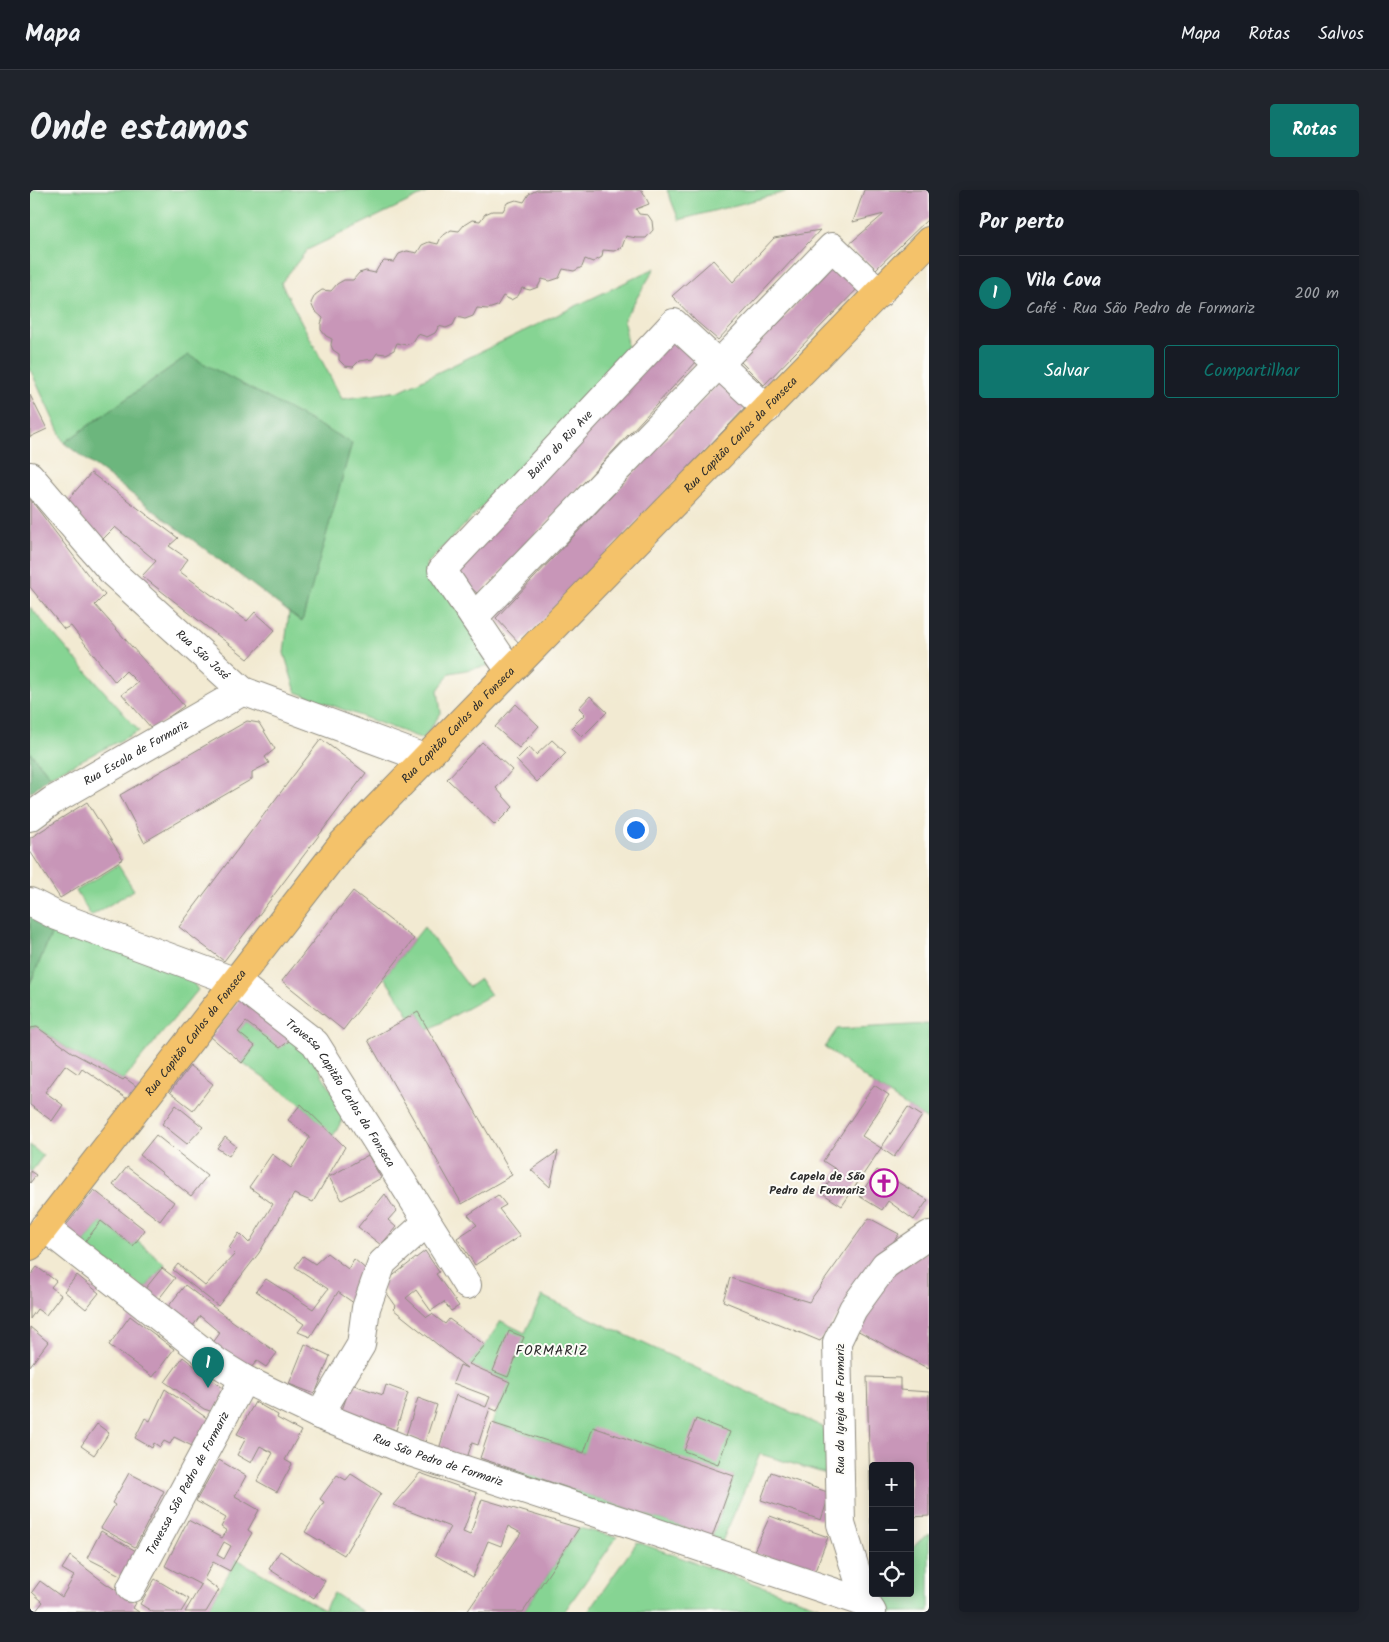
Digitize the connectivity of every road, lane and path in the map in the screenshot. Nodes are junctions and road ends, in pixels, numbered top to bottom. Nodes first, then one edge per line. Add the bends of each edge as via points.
1 (929, 241) edge
2 (880, 293) junction
3 (719, 364) junction
4 (767, 409) junction
5 (30, 476) edge
6 (474, 617) junction
7 (510, 671) junction
8 (243, 691) junction
9 (424, 758) junction
10 (30, 817) edge
11 (30, 902) edge
12 (236, 982) junction
13 (427, 1222) junction
14 (929, 1235) edge
15 (37, 1237) edge
16 (467, 1285) dead end
17 (244, 1379) junction
18 (319, 1415) junction
19 (852, 1558) junction
20 (815, 1586) junction
21 (131, 1588) dead end
22 (869, 1608) edge

1 - 2 main road, Rua Capitão Carlos da Fonseca
2 - 3 street via 832,247
2 - 4 main road, Rua Capitão Carlos da Fonseca
3 - 4 street, Bairro do Rio Ave
3 - 6 street
3 - 6 street, Bairro do Rio Ave via 674,323 442,570
4 - 7 main road, Rua Capitão Carlos da Fonseca
5 - 8 street, Rua São José via 114,574
6 - 7 street, Bairro do Rio Ave
7 - 9 main road, Rua Capitão Carlos da Fonseca
8 - 9 street, Rua São José
8 - 10 street, Rua Escola de Formariz via 52,801
9 - 12 main road, Rua Capitão Carlos da Fonseca via 343,842
11 - 12 street via 57,916
12 - 13 street, Travessa Capitão Carlos da Fonseca via 315,1043
12 - 15 main road, Rua Capitão Carlos da Fonseca
13 - 16 street, Travessa Capitão Carlos da Fonseca
13 - 18 street via 382,1263 366,1308 361,1345
14 - 19 street, Rua da Igreja de Formariz via 886,1265 853,1309 837,1342 841,1524
15 - 17 street, Rua São Pedro de Formariz
17 - 18 street, Rua São Pedro de Formariz
17 - 21 street, Travessa São Pedro de Formariz
18 - 20 street, Rua São Pedro de Formariz via 413,1453
19 - 20 street via 846,1570
19 - 22 street, Rua da Igreja de Formariz
20 - 22 street, Rua São Pedro de Formariz

